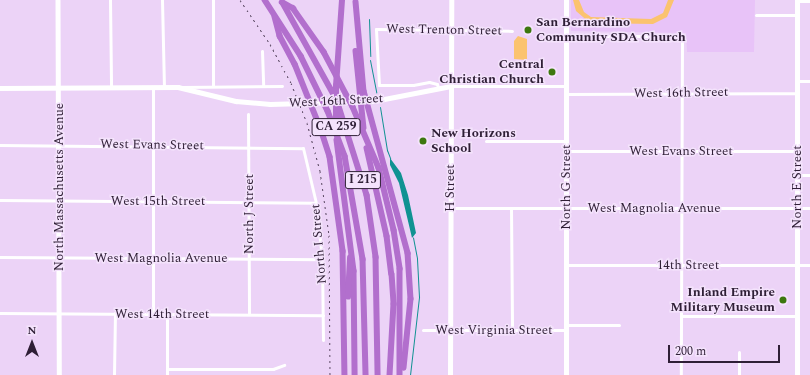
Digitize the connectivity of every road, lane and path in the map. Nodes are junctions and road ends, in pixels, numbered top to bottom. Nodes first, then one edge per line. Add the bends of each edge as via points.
1 (58, 0) edge
2 (110, 0) edge
3 (162, 0) edge
4 (213, 0) edge
5 (265, 0) edge
6 (342, 0) edge
7 (451, 0) edge
8 (566, 0) edge
9 (282, 1) edge
10 (356, 1) edge
11 (797, 1) edge
12 (810, 1) edge
13 (274, 13) junction
14 (756, 15) dead end
15 (797, 15) junction
16 (451, 30) junction
17 (512, 31) dead end
18 (566, 36) junction
19 (262, 51) dead end
20 (797, 81) junction
21 (810, 81) edge
22 (213, 85) junction
23 (263, 86) junction
24 (282, 86) dead end
25 (451, 86) junction
26 (566, 86) junction
27 (59, 87) junction
28 (153, 87) junction
29 (164, 87) junction
30 (178, 87) junction
31 (438, 87) junction
32 (0, 88) edge
33 (111, 88) junction
34 (797, 93) junction
35 (566, 94) junction
36 (682, 94) junction
37 (248, 114) dead end
38 (486, 141) dead end
39 (566, 141) junction
40 (0, 144) edge
41 (59, 144) junction
42 (153, 145) junction
43 (248, 146) junction
44 (303, 148) joint
45 (566, 151) junction
46 (681, 151) junction
47 (797, 151) junction
48 (810, 175) edge
49 (797, 176) junction
50 (0, 200) edge
51 (59, 201) junction
52 (153, 201) junction
53 (249, 202) junction
54 (316, 203) junction
55 (450, 208) junction
56 (511, 208) junction
57 (566, 208) junction
58 (681, 208) junction
59 (797, 208) junction
60 (810, 208) edge
61 (351, 243) junction
62 (0, 257) edge
63 (59, 257) junction
64 (153, 257) junction
65 (249, 258) junction
66 (322, 259) junction
67 (681, 264) junction
68 (566, 265) junction
69 (797, 265) junction
70 (810, 265) edge
71 (0, 313) edge
72 (59, 313) junction
73 (115, 313) junction
74 (153, 313) junction
75 (167, 314) junction
76 (249, 314) junction
77 (323, 315) junction
78 (681, 316) junction
79 (797, 316) junction
80 (619, 325) dead end
81 (566, 327) junction
82 (345, 328) junction
83 (423, 330) dead end
84 (450, 330) junction
85 (512, 330) junction
86 (324, 340) dead end
87 (738, 352) dead end
88 (284, 365) dead end
89 (167, 369) junction
90 (400, 374) edge
91 (59, 375) edge
92 (114, 375) edge
93 (167, 375) edge
94 (345, 375) edge
95 (355, 375) edge
96 (366, 375) edge
97 (378, 375) edge
98 (390, 375) edge
99 (450, 375) edge
100 (566, 375) edge
101 (681, 375) edge
102 (739, 375) edge
103 (796, 375) edge

1 - 27 street, North Massachusetts Avenue
2 - 33 street
3 - 29 street
4 - 22 street
5 - 13 highway, I 215
6 - 61 highway, CA 259 via 338,41 336,126
7 - 16 street, H Street
8 - 18 street, North G Street
9 - 90 highway via 293,8 324,52 343,86 379,168 394,230 400,269
9 - 97 highway, I 215 via 337,100 367,195 376,257
10 - 90 highway via 364,91 408,253 411,306 404,370
10 - 98 highway via 359,98 392,274 394,304
11 - 12 street
11 - 15 street, North E Street
13 - 82 highway via 280,36 307,93 330,157 342,234
13 - 96 highway, I 215 via 301,56 328,111 345,156 364,259
14 - 15 street
15 - 20 street, North E Street
16 - 17 street, West Trenton Street
16 - 25 street, H Street
16 - 31 street, West Trenton Street via 376,29 379,85 413,85 429,82 437,84
18 - 26 street, North G Street
18 - 36 street via 682,36
19 - 23 street
20 - 21 street
20 - 34 street, North E Street
22 - 23 street, West 16th Street
22 - 30 street, West 16th Street
23 - 24 street, West 16th Street
25 - 26 street, West 16th Street
25 - 31 street, West 16th Street
25 - 55 street, H Street
26 - 35 street, North G Street
27 - 32 street, West 16th Street
27 - 33 street, West 16th Street
27 - 41 street, North Massachusetts Avenue
28 - 29 street, West 16th Street
28 - 33 street, West 16th Street
28 - 42 street
29 - 30 street, West 16th Street
30 - 31 street, West 16th Street via 236,101 270,104 365,101
34 - 36 street, West 16th Street
34 - 47 street, North E Street
35 - 36 street, West 16th Street
35 - 39 street, North G Street
36 - 46 street
37 - 43 street, North J Street
38 - 39 street
39 - 45 street, North G Street
40 - 41 street, West Evans Street
41 - 42 street, West Evans Street
41 - 51 street, North Massachusetts Avenue
42 - 43 street, West Evans Street
42 - 52 street
43 - 44 street, West Evans Street
43 - 53 street, North J Street
44 - 54 street, North I Street
45 - 46 street, West Evans Street
45 - 57 street, North G Street
46 - 47 street, West Evans Street
46 - 58 street
47 - 49 street, North E Street
48 - 49 street
49 - 59 street, North E Street
50 - 51 street, West 15th Street
51 - 52 street, West 15th Street
51 - 63 street, North Massachusetts Avenue
52 - 53 street, West 15th Street
52 - 64 street
53 - 54 street, West 15th Street
53 - 65 street, North J Street
54 - 66 street, North I Street
55 - 56 street, West Magnolia Avenue
55 - 84 street, H Street
56 - 57 street, West Magnolia Avenue
56 - 85 street
57 - 58 street, West Magnolia Avenue
57 - 68 street, North G Street
58 - 59 street, West Magnolia Avenue
58 - 67 street
59 - 60 street, West Magnolia Avenue
59 - 69 street, North E Street
61 - 82 highway
61 - 95 highway via 356,305
62 - 63 street, West Magnolia Avenue
63 - 64 street, West Magnolia Avenue
63 - 72 street, North Massachusetts Avenue
64 - 65 street, West Magnolia Avenue
64 - 74 street
65 - 66 street, West Magnolia Avenue
65 - 76 street, North J Street
66 - 77 street, North I Street
67 - 68 street, 14th Street
67 - 69 street, 14th Street
67 - 78 street
68 - 81 street, North G Street
69 - 70 street, 14th Street
69 - 79 street, North E Street
71 - 72 street, West 14th Street
72 - 73 street, West 14th Street
72 - 91 street, North Massachusetts Avenue
73 - 74 street, West 14th Street
73 - 92 street
74 - 75 street, West 14th Street
75 - 76 street, West 14th Street
75 - 89 street
76 - 77 street, West 14th Street
77 - 86 street, North I Street
78 - 79 street
78 - 101 street
79 - 103 street, North E Street
80 - 81 street, West Virginia Street
81 - 85 street, West Virginia Street
81 - 100 street, North G Street
82 - 94 highway
83 - 84 street, West Virginia Street
84 - 85 street, West Virginia Street
84 - 99 street, H Street
87 - 102 street
88 - 89 street via 273,369
89 - 93 street

